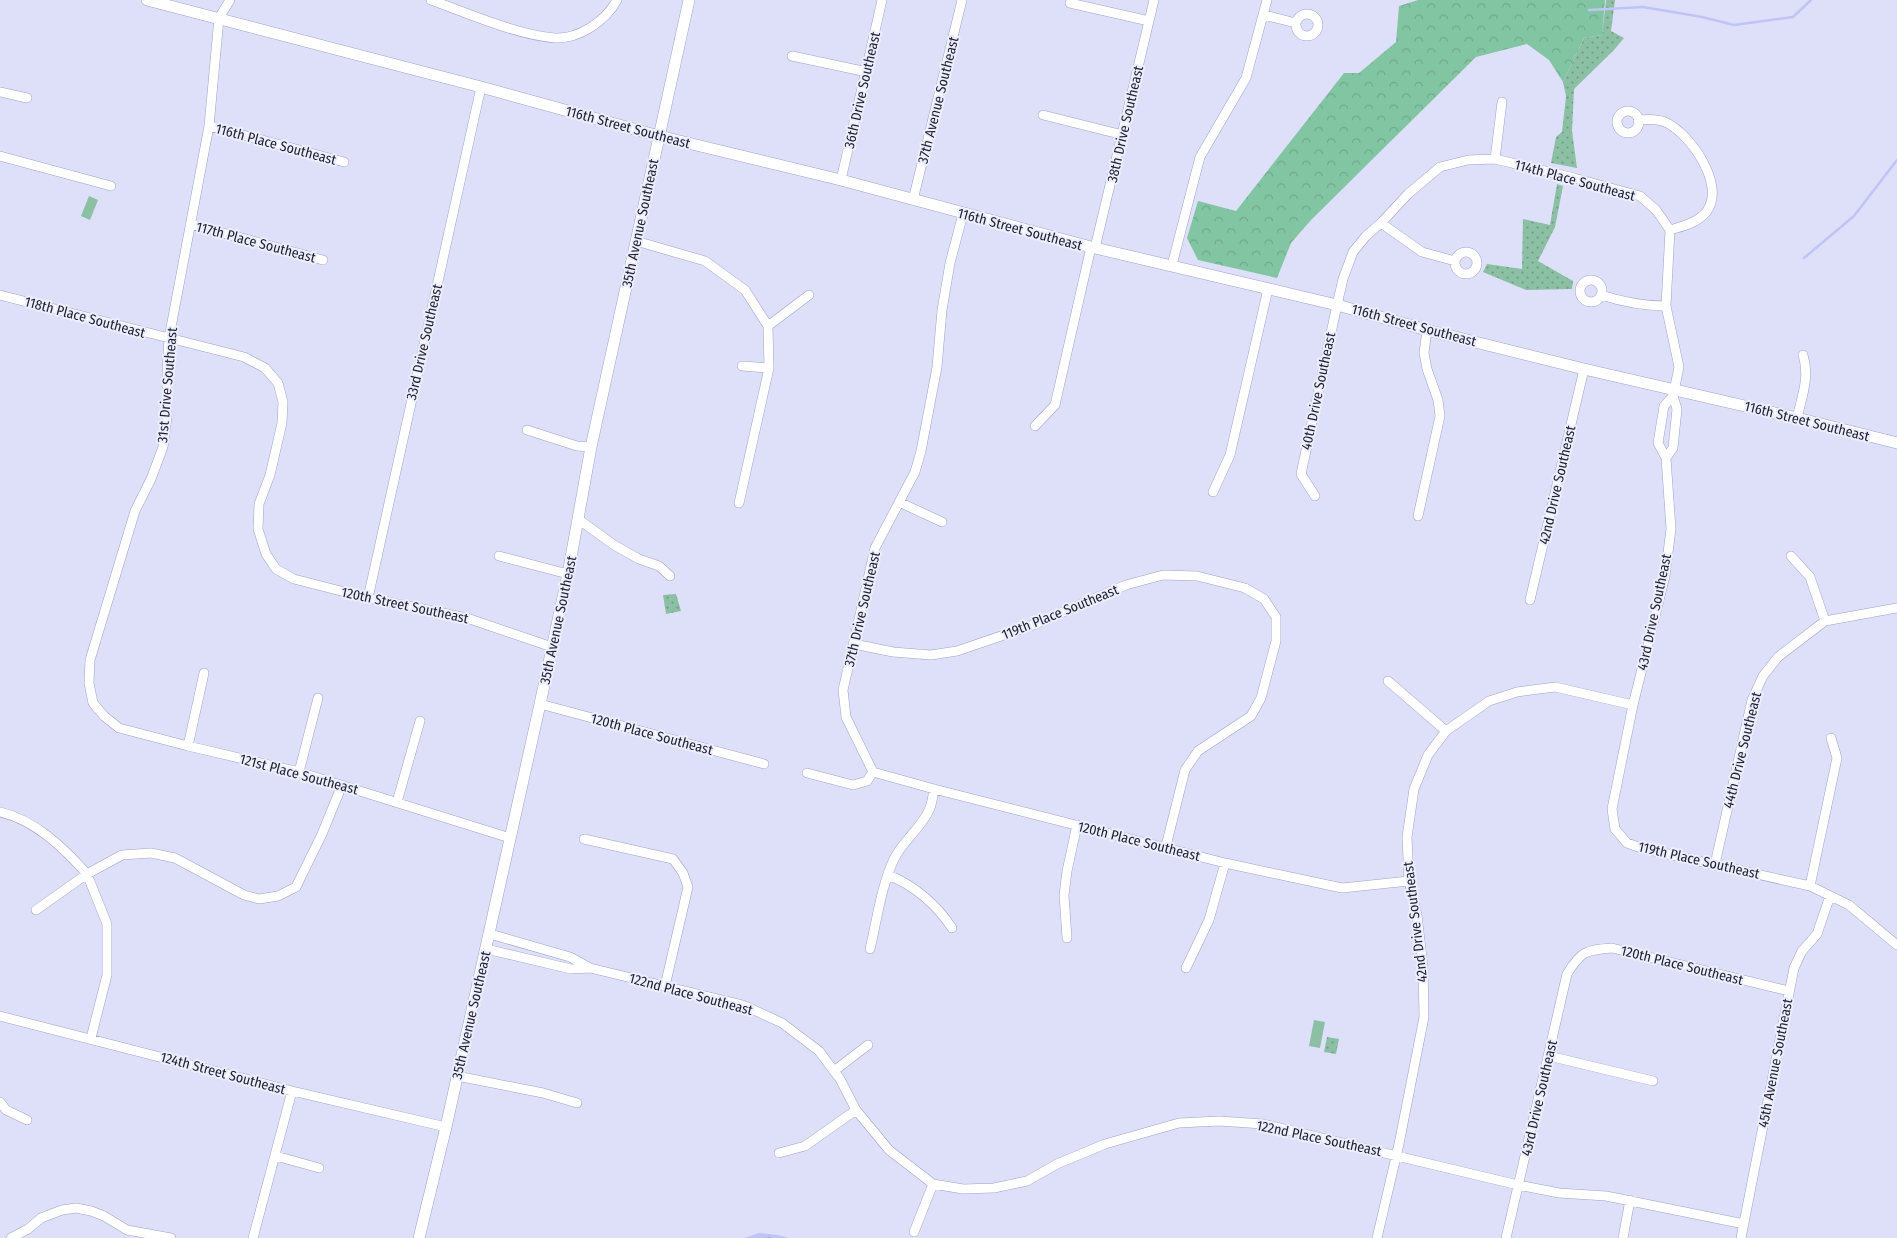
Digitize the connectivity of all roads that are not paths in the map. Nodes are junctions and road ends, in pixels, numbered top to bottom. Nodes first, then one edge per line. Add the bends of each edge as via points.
1 (147, 0) edge
2 (230, 0) edge
3 (431, 0) edge
4 (616, 0) edge
5 (689, 0) edge
6 (882, 0) edge
7 (962, 0) edge
8 (1154, 0) edge
9 (1267, 0) edge
10 (1070, 3) dead end
11 (1264, 14) junction
12 (219, 18) junction
13 (1149, 21) junction
14 (1296, 23) dead end
15 (792, 56) dead end
16 (867, 72) junction
17 (481, 87) junction
18 (0, 92) edge
19 (27, 98) dead end
20 (1502, 102) dead end
21 (1044, 114) dead end
22 (1638, 120) dead end
23 (209, 126) junction
24 (1123, 135) junction
25 (659, 136) junction
26 (0, 156) edge
27 (1495, 159) junction
28 (344, 162) dead end
29 (842, 180) junction
30 (111, 186) dead end
31 (913, 200) junction
32 (962, 214) junction
33 (1381, 223) junction
34 (190, 224) junction
35 (1670, 230) junction
36 (636, 241) junction
37 (1093, 248) junction
38 (323, 260) dead end
39 (1455, 261) dead end
40 (1172, 265) junction
41 (1268, 289) junction
42 (0, 294) edge
43 (1601, 295) dead end
44 (809, 296) dead end
45 (1337, 305) junction
46 (1666, 306) junction
47 (768, 326) junction
48 (1427, 330) junction
49 (169, 338) junction
50 (1803, 355) dead end
51 (742, 366) dead end
52 (769, 368) junction
53 (1584, 369) junction
54 (1674, 393) junction
55 (1797, 418) junction
56 (1035, 426) dead end
57 (527, 430) dead end
58 (1897, 443) edge
59 (591, 447) junction
60 (1666, 458) junction
61 (1213, 492) dead end
62 (1315, 496) dead end
63 (899, 502) junction
64 (739, 503) dead end
65 (1418, 516) dead end
66 (578, 519) junction
67 (942, 522) dead end
68 (266, 554) joint
69 (499, 556) dead end
70 (1791, 556) dead end
71 (568, 574) junction
72 (670, 576) dead end
73 (368, 598) junction
74 (1530, 600) dead end
75 (1897, 608) edge
76 (1825, 621) junction
77 (854, 644) junction
78 (552, 647) junction
79 (204, 673) dead end
80 (1388, 681) dead end
81 (318, 698) dead end
82 (93, 703) joint
83 (540, 704) junction
84 (1633, 705) junction
85 (420, 722) dead end
86 (1446, 731) junction
87 (1831, 738) dead end
88 (188, 746) junction
89 (764, 764) dead end
90 (299, 772) junction
91 (873, 772) junction
92 (807, 773) dead end
93 (342, 785) junction
94 (934, 790) junction
95 (397, 802) junction
96 (0, 812) edge
97 (1077, 825) junction
98 (510, 838) junction
99 (584, 839) dead end
100 (1166, 846) junction
101 (1225, 862) junction
102 (1714, 864) junction
103 (87, 874) junction
104 (888, 875) junction
105 (1409, 881) junction
106 (1810, 886) junction
107 (1830, 896) junction
108 (36, 910) dead end
109 (952, 928) dead end
110 (490, 934) junction
111 (1067, 938) dead end
112 (1897, 945) edge
113 (486, 949) junction
114 (870, 949) dead end
115 (1576, 960) joint
116 (590, 968) junction
117 (1186, 968) dead end
118 (665, 986) junction
119 (1789, 991) junction
120 (0, 1016) edge
121 (91, 1038) junction
122 (868, 1045) dead end
123 (1548, 1056) junction
124 (834, 1071) junction
125 (457, 1076) junction
126 (1654, 1081) dead end
127 (292, 1091) junction
128 (0, 1102) edge
129 (577, 1103) dead end
130 (856, 1110) junction
131 (27, 1120) dead end
132 (446, 1127) junction
133 (779, 1153) dead end
134 (1397, 1155) junction
135 (276, 1156) junction
136 (319, 1168) dead end
137 (933, 1184) junction
138 (1518, 1185) junction
139 (1630, 1200) junction
140 (1744, 1224) junction
141 (914, 1232) dead end
142 (11, 1238) edge
143 (171, 1238) edge
144 (253, 1238) edge
145 (419, 1238) edge
146 (1377, 1238) edge
147 (1506, 1238) edge
148 (1623, 1238) edge
149 (1741, 1238) edge

1 - 12 street, 116th Street Southeast
2 - 12 street, 31st Drive Southeast
3 - 4 street via 526,33 556,38 583,33 600,21
5 - 25 street, 35th Avenue Southeast
6 - 16 street, 36th Drive Southeast
7 - 31 street, 37th Avenue Southeast
8 - 13 street, 38th Drive Southeast
9 - 11 street
10 - 13 street
11 - 14 street
11 - 40 street via 1246,78 1200,157
12 - 17 street, 116th Street Southeast
12 - 23 street, 31st Drive Southeast
13 - 24 street, 38th Drive Southeast
15 - 16 street
16 - 29 street, 36th Drive Southeast
17 - 25 street, 116th Street Southeast
17 - 73 street, 33rd Drive Southeast
18 - 19 street
20 - 27 street
21 - 24 street
22 - 35 street via 1664,122 1680,132 1695,149 1711,178 1712,198 1708,211 1696,222
23 - 28 street, 116th Place Southeast
23 - 34 street, 31st Drive Southeast
24 - 37 street, 38th Drive Southeast
25 - 29 street, 116th Street Southeast
25 - 36 street, 35th Avenue Southeast
26 - 30 street
27 - 33 street, 40th Drive Southeast via 1468,160 1440,167
27 - 35 street, 114th Place Southeast via 1640,196 1656,210
29 - 31 street, 116th Street Southeast
31 - 32 street, 116th Street Southeast
32 - 37 street, 116th Street Southeast
32 - 63 street, 37th Drive Southeast via 942,310 938,367 929,417 915,472
33 - 39 street via 1422,252
33 - 45 street, 40th Drive Southeast via 1353,252
34 - 38 street, 117th Place Southeast
34 - 49 street, 31st Drive Southeast
35 - 46 street, 43rd Drive Southeast
36 - 47 street via 705,261 745,290
36 - 59 street, 35th Avenue Southeast
37 - 40 street, 116th Street Southeast
37 - 56 street, 38th Drive Southeast via 1055,405
40 - 41 street, 116th Street Southeast
41 - 45 street, 116th Street Southeast
41 - 61 street via 1230,456
42 - 49 street, 118th Place Southeast
43 - 46 street via 1627,303
44 - 47 street
45 - 48 street, 116th Street Southeast
45 - 62 street, 40th Drive Southeast via 1300,474
46 - 54 street, 43rd Drive Southeast via 1679,367
47 - 52 street
48 - 53 street, 116th Street Southeast
48 - 65 street via 1426,369 1438,400 1440,416
49 - 68 street, 118th Place Southeast via 244,357 265,368 278,383 283,402 282,423 270,475 259,504 258,529
49 - 82 street, 31st Drive Southeast via 163,447 135,511 90,660 89,682
50 - 55 street via 1807,377
51 - 52 street
52 - 64 street
53 - 54 street, 116th Street Southeast
53 - 74 street, 42nd Drive Southeast
54 - 55 street, 116th Street Southeast
54 - 60 street, 43rd Drive Southeast via 1677,409 1673,448
54 - 60 street, 43rd Drive Southeast via 1664,406 1658,443
55 - 58 street, 116th Street Southeast
57 - 59 street via 577,446
59 - 66 street, 35th Avenue Southeast
60 - 84 street, 43rd Drive Southeast via 1670,529 1665,576
63 - 67 street
63 - 77 street, 37th Drive Southeast via 875,548
66 - 71 street, 35th Avenue Southeast
66 - 72 street via 614,545 659,566
68 - 73 street, 120th Street Southeast via 276,569 294,579
69 - 71 street
70 - 76 street via 1810,577
71 - 78 street, 35th Avenue Southeast
73 - 78 street, 120th Street Southeast via 467,618
75 - 76 street
76 - 102 street, 44th Drive Southeast via 1778,657 1763,676 1752,700
77 - 91 street, 37th Drive Southeast via 843,690 846,718
77 - 100 street, 119th Place Southeast via 892,652 931,655 956,651 1033,625 1126,585 1163,575 1197,576 1245,588 1264,599 1276,617 1276,641 1261,698 1251,716 1198,750 1186,770
78 - 83 street, 35th Avenue Southeast
79 - 88 street
80 - 86 street
81 - 90 street
82 - 88 street, 121st Place Southeast via 119,728
83 - 89 street, 120th Place Southeast
83 - 98 street, 35th Avenue Southeast
84 - 86 street via 1555,687 1517,692 1488,701
84 - 102 street, 119th Place Southeast via 1612,809 1615,829 1627,843 1641,848
85 - 95 street
86 - 105 street, 42nd Drive Southeast via 1428,755 1414,789 1407,837
87 - 106 street via 1837,758
88 - 90 street, 121st Place Southeast
90 - 93 street, 121st Place Southeast
91 - 92 street via 867,781 854,784
91 - 94 street, 120th Place Southeast
93 - 95 street, 121st Place Southeast
93 - 103 street via 296,886 278,896 259,899 244,895 175,858 151,853 122,854
94 - 97 street, 120th Place Southeast
94 - 104 street via 930,809 902,846
95 - 98 street, 121st Place Southeast
96 - 103 street via 14,815 50,838
97 - 100 street, 120th Place Southeast
97 - 111 street via 1066,871
98 - 110 street, 35th Avenue Southeast
99 - 118 street via 672,859 683,873 688,887
100 - 101 street, 120th Place Southeast
101 - 105 street, 120th Place Southeast via 1342,888
101 - 117 street via 1209,920
102 - 106 street, 119th Place Southeast
103 - 108 street
103 - 121 street via 107,924 107,975
104 - 109 street via 902,880 929,900
104 - 114 street
105 - 134 street, 42nd Drive Southeast via 1418,923 1424,1017
106 - 107 street, 119th Place Southeast
107 - 112 street, 119th Place Southeast via 1849,905
107 - 119 street, 45th Avenue Southeast via 1817,934 1802,951 1794,968
110 - 113 street, 35th Avenue Southeast
110 - 116 street, 122nd Place Southeast via 570,957
113 - 116 street, 122nd Place Southeast via 571,969
113 - 125 street, 35th Avenue Southeast
115 - 119 street, 120th Place Southeast via 1590,950 1612,948
115 - 123 street, 43rd Drive Southeast via 1567,974
116 - 118 street, 122nd Place Southeast
118 - 124 street, 122nd Place Southeast via 743,1005 782,1023 819,1051
119 - 140 street, 45th Avenue Southeast
120 - 121 street, 124th Street Southeast
121 - 127 street, 124th Street Southeast
122 - 124 street
123 - 126 street
123 - 138 street, 43rd Drive Southeast
124 - 130 street, 122nd Place Southeast
125 - 129 street
125 - 132 street, 35th Avenue Southeast
127 - 132 street, 124th Street Southeast
127 - 135 street
128 - 131 street via 6,1110
130 - 133 street via 805,1146
130 - 137 street, 122nd Place Southeast via 889,1150
132 - 145 street, 35th Avenue Southeast
134 - 137 street, 122nd Place Southeast via 1263,1124 1180,1123 1106,1144 1057,1164 1027,1181 994,1188 963,1189
134 - 138 street, 122nd Place Southeast
134 - 146 street, 42nd Drive Southeast
135 - 136 street
135 - 144 street
137 - 141 street
138 - 139 street, 122nd Place Southeast
138 - 147 street, 43rd Drive Southeast
139 - 140 street, 122nd Place Southeast
139 - 148 street
140 - 149 street, 45th Avenue Southeast
142 - 143 street via 41,1218 76,1208 104,1216 127,1230

